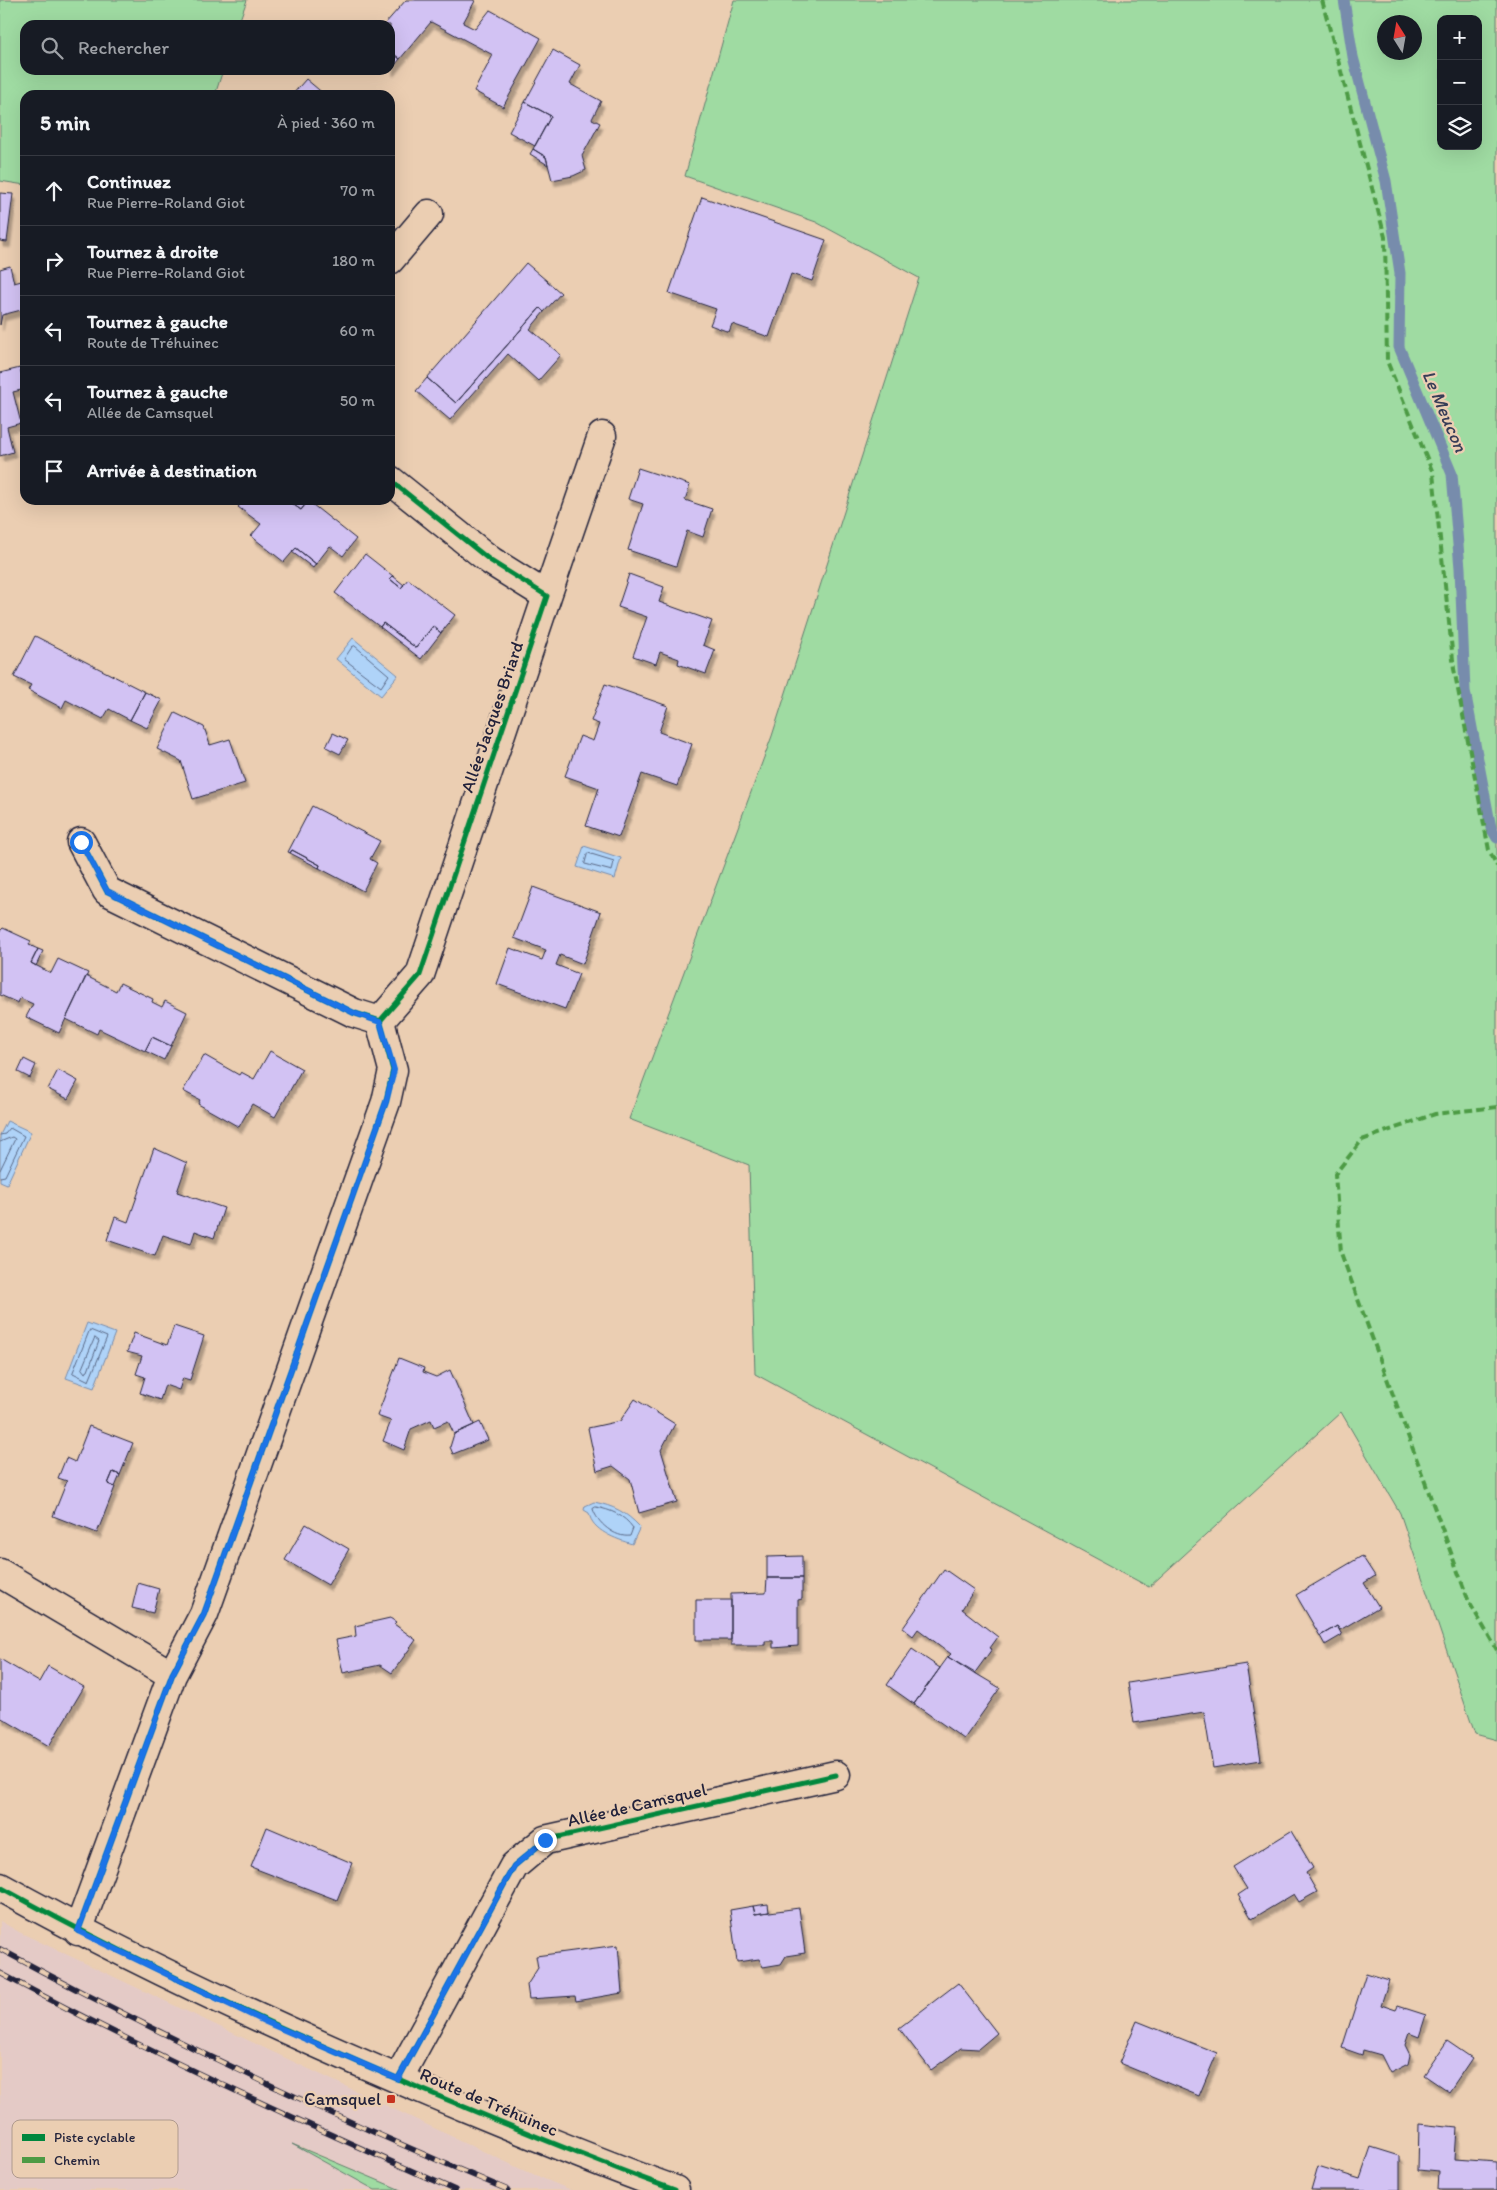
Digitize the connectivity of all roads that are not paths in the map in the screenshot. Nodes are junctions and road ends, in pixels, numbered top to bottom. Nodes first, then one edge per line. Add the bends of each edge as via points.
1 (429, 214) dead end
2 (395, 254) edge
3 (602, 436) dead end
4 (395, 484) edge
5 (548, 596) junction
6 (81, 842) dead end
7 (380, 1022) junction
8 (0, 1573) edge
9 (172, 1675) junction
10 (836, 1775) dead end
11 (0, 1887) edge
12 (78, 1931) junction
13 (398, 2079) junction
14 (675, 2190) edge

1 - 2 street
3 - 5 street, Allée Jacques Briard
4 - 5 street via 491,561
5 - 7 street, Allée Jacques Briard via 420,975
6 - 7 street via 107,891 354,1013
7 - 9 street via 394,1070 386,1102 204,1614
8 - 9 street
9 - 12 street
10 - 13 street, Allée de Camsquel via 545,1840 514,1866
11 - 12 street, Route de Tréhuinec
12 - 13 street, Route de Tréhuinec via 266,2022
13 - 14 street, Route de Tréhuinec via 594,2161

